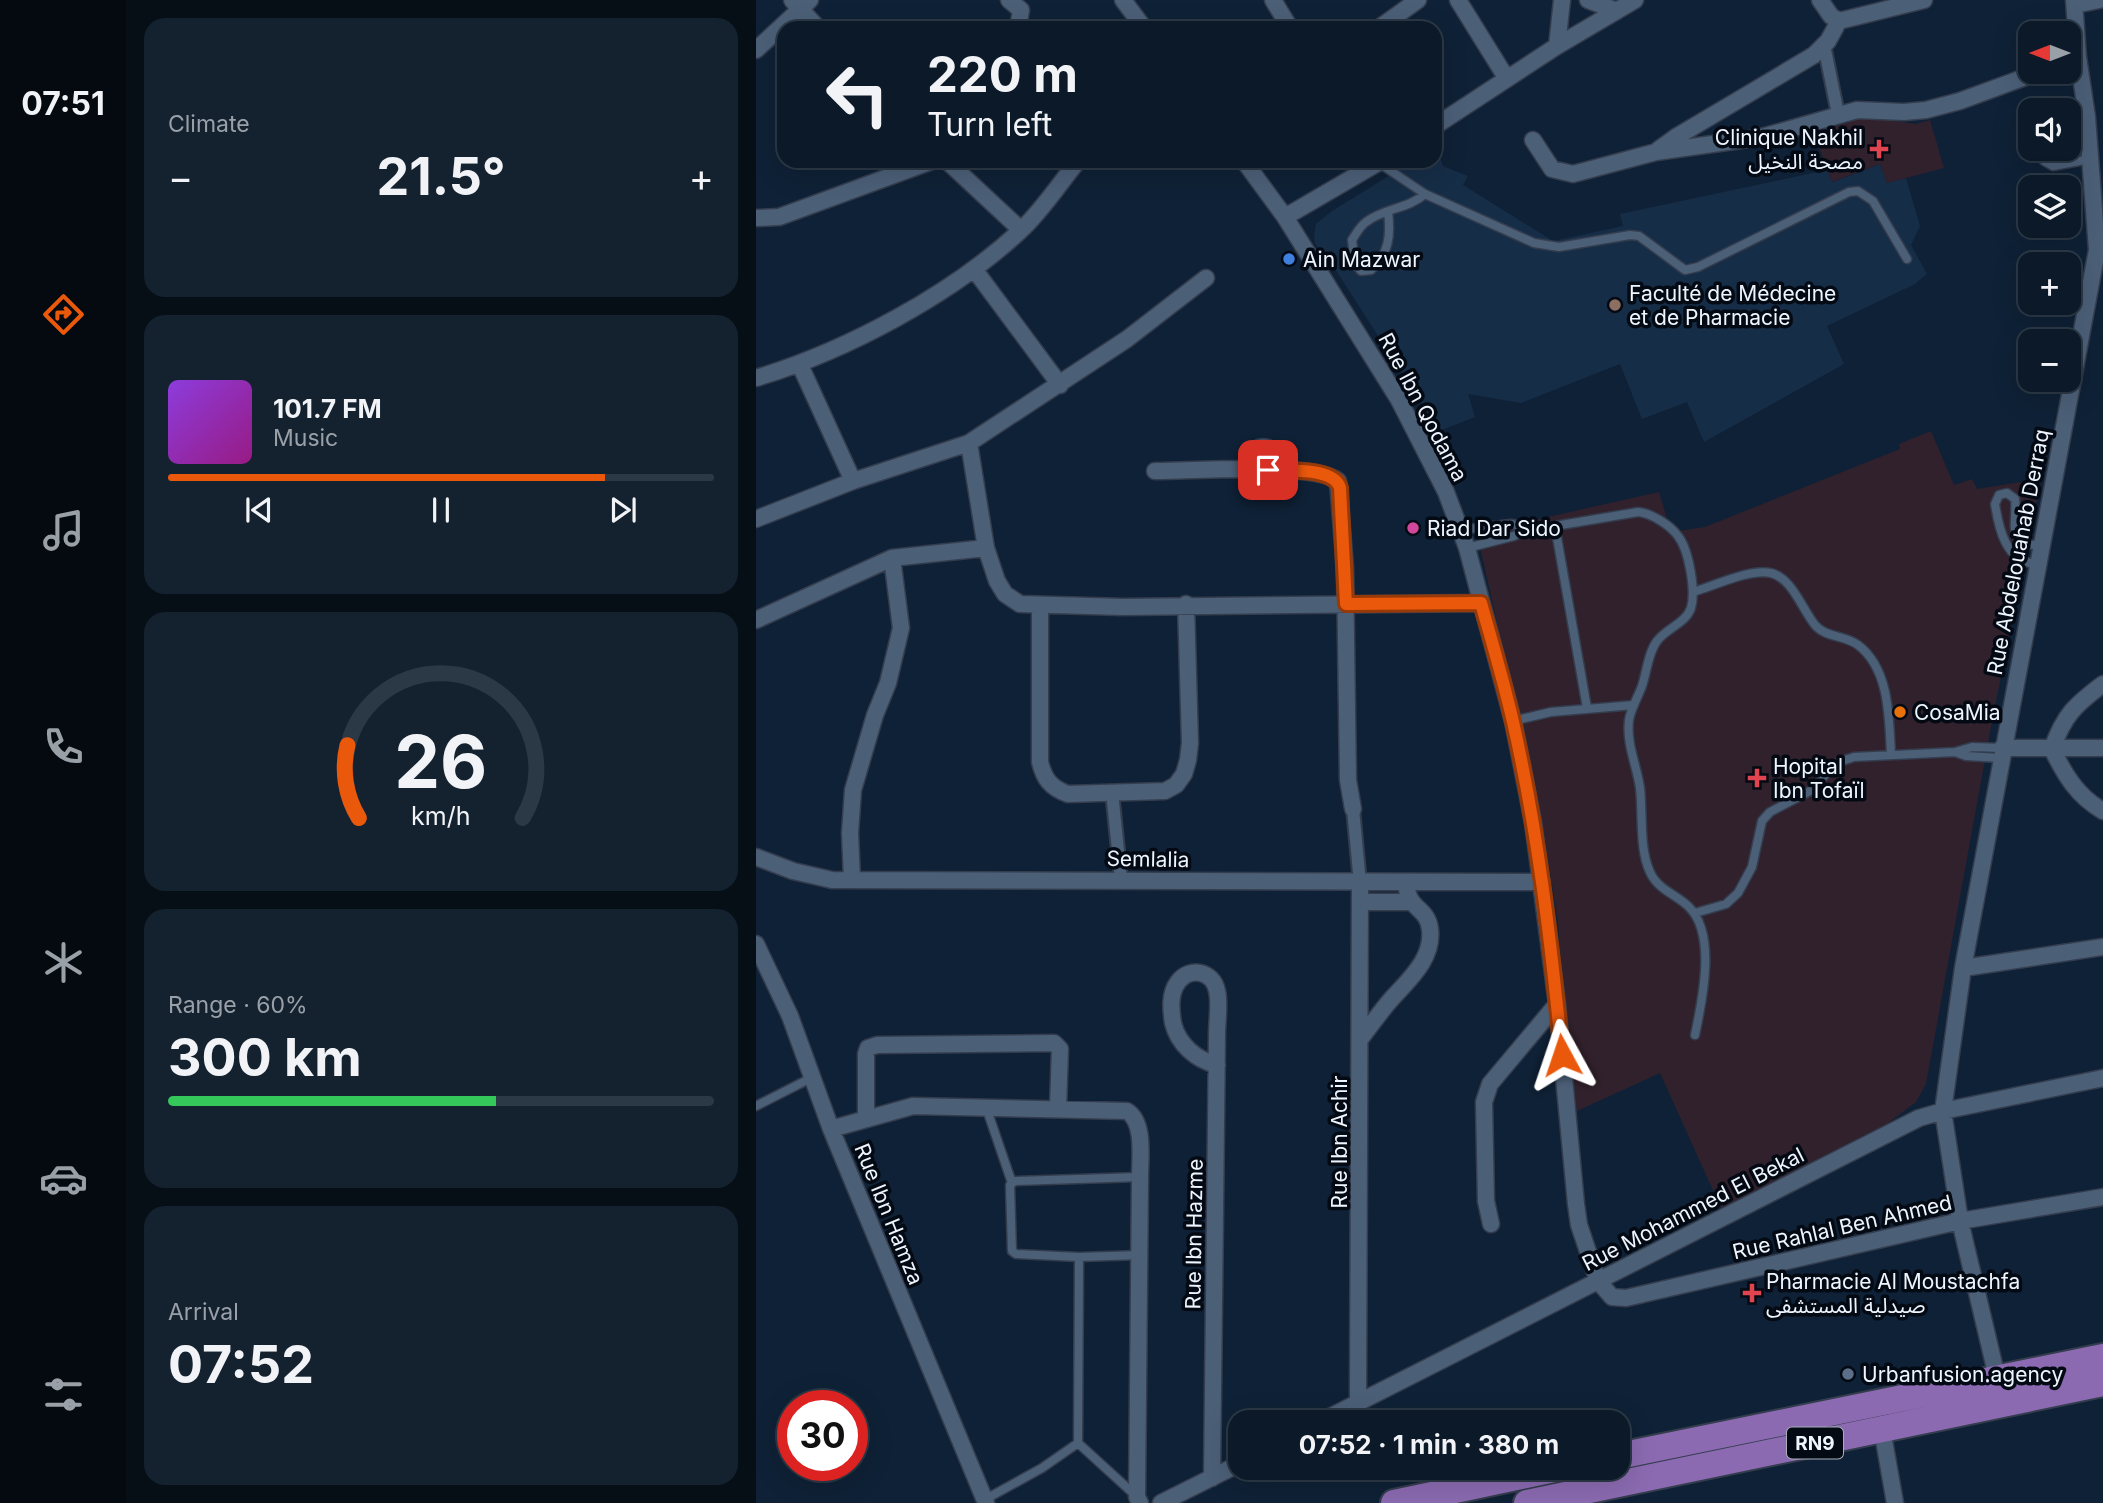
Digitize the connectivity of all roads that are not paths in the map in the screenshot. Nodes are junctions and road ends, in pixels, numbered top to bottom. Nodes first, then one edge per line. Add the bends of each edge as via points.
1 (1009, 0) edge
2 (1123, 0) edge
3 (1273, 0) edge
4 (1418, 0) edge
5 (1458, 0) edge
6 (1562, 0) edge
7 (1588, 0) edge
8 (1635, 0) edge
9 (1820, 0) edge
10 (1924, 0) edge
11 (2099, 0) edge
12 (2074, 2) edge
13 (801, 3) edge
14 (1617, 11) junction
15 (784, 21) edge
16 (813, 21) edge
17 (1019, 21) edge
18 (1139, 21) edge
19 (1286, 21) edge
20 (1389, 21) edge
21 (1839, 21) junction
22 (2074, 21) edge
23 (777, 28) edge
24 (1824, 45) junction
25 (1557, 46) junction
26 (756, 50) edge
27 (1507, 79) junction
28 (2081, 79) edge
29 (2018, 80) edge
30 (1838, 114) junction
31 (2095, 115) edge
32 (1442, 121) edge
33 (2088, 136) junction
34 (2081, 137) edge
35 (1533, 140) dead end
36 (1656, 152) junction
37 (2090, 159) junction
38 (2044, 161) edge
39 (2079, 161) edge
40 (2081, 161) edge
41 (913, 168) edge
42 (955, 168) edge
43 (1072, 168) edge
44 (1249, 168) edge
45 (1369, 168) edge
46 (1388, 168) edge
47 (1425, 194) junction
48 (1388, 212) junction
49 (1285, 216) junction
50 (756, 218) edge
51 (1021, 230) junction
52 (2100, 250) edge
53 (1907, 258) dead end
54 (974, 269) junction
55 (1206, 278) dead end
56 (800, 365) junction
57 (756, 378) edge
58 (1060, 386) junction
59 (969, 443) junction
60 (1248, 470) junction
61 (1155, 471) dead end
62 (1289, 471) junction
63 (853, 481) junction
64 (756, 519) edge
65 (1555, 526) junction
66 (1529, 527) junction
67 (1460, 530) junction
68 (2041, 545) junction
69 (986, 548) junction
70 (1467, 548) junction
71 (892, 558) junction
72 (2037, 564) junction
73 (1693, 593) junction
74 (1481, 603) junction
75 (1186, 604) junction
76 (1346, 604) junction
77 (1040, 605) junction
78 (756, 620) edge
79 (2103, 684) edge
80 (1634, 705) junction
81 (1587, 708) junction
82 (1513, 720) junction
83 (2103, 748) edge
84 (2052, 749) junction
85 (2001, 753) junction
86 (1891, 755) junction
87 (1112, 792) junction
88 (1353, 809) joint
89 (2103, 811) edge
90 (756, 858) edge
91 (1121, 879) junction
92 (852, 880) junction
93 (1542, 882) junction
94 (1360, 883) junction
95 (1406, 883) junction
96 (1360, 902) junction
97 (1410, 902) junction
98 (1695, 913) junction
99 (756, 944) edge
100 (2103, 947) edge
101 (1963, 968) junction
102 (1557, 1004) junction
103 (1695, 1035) dead end
104 (1361, 1038) junction
105 (1217, 1065) junction
106 (813, 1077) junction
107 (2103, 1078) edge
108 (756, 1106) edge
109 (986, 1107) junction
110 (1058, 1108) junction
111 (1942, 1111) junction
112 (866, 1118) junction
113 (831, 1129) junction
114 (1140, 1177) junction
115 (1012, 1182) junction
116 (2103, 1197) edge
117 (1960, 1221) junction
118 (1491, 1224) dead end
119 (1141, 1255) junction
120 (1079, 1257) junction
121 (1598, 1280) junction
122 (2103, 1357) edge
123 (1997, 1377) junction
124 (2103, 1383) edge
125 (1358, 1402) junction
126 (1343, 1410) edge
127 (1882, 1429) junction
128 (1078, 1443) junction
129 (1630, 1454) edge
130 (1228, 1470) edge
131 (1212, 1478) junction
132 (1502, 1480) edge
133 (1139, 1500) edge
134 (985, 1501) edge
135 (1165, 1503) edge
136 (1394, 1503) edge
137 (1527, 1503) edge
138 (1895, 1503) edge

1 - 17 street via 1021,10
2 - 18 street
3 - 19 street
4 - 20 street
5 - 27 street
6 - 25 street
7 - 14 street
8 - 14 street
9 - 21 street
10 - 21 street
11 - 12 street
12 - 22 street, Rue Abdelouahab Derraq
13 - 15 street
13 - 16 street
14 - 25 street
21 - 24 street
23 - 26 street
24 - 30 street
24 - 36 street
25 - 27 street
27 - 32 street
28 - 31 street, Rue Abdelouahab Derraq
29 - 30 street via 1926,110
30 - 36 street via 1762,136
31 - 33 street, Rue Abdelouahab Derraq
33 - 34 lane
33 - 37 street, Rue Abdelouahab Derraq
35 - 36 street via 1552,169 1573,174
37 - 40 lane
37 - 52 street, Rue Abdelouahab Derraq
38 - 39 lane via 2053,166
41 - 50 street via 779,217
42 - 51 street
43 - 51 street
44 - 49 street, Rue Ibn Qodama
45 - 49 street
46 - 47 lane
47 - 48 lane
47 - 53 lane via 1534,243 1559,247 1639,236 1685,270 1858,191 1872,201
48 - 48 lane via 1363,223 1352,240 1355,264 1361,271 1378,264 1389,245
49 - 67 street, Rue Ibn Qodama via 1399,400
51 - 54 street
52 - 68 street, Rue Abdelouahab Derraq
54 - 56 street via 925,301
54 - 58 street
55 - 58 street
56 - 57 street
56 - 63 street
58 - 59 street
59 - 63 street
59 - 69 street
60 - 61 street
60 - 62 street
60 - 62 street via 1259,448 1267,446
62 - 76 street via 1327,474 1338,481
63 - 64 street
65 - 66 lane
65 - 73 lane via 1646,513 1678,536
65 - 81 lane
66 - 67 lane via 1511,524
66 - 70 lane via 1514,536
67 - 70 street, Rue Ibn Qodama
68 - 72 street, Rue Abdelouahab Derraq
68 - 72 lane via 2018,538 2015,499 1999,495 1995,504 2007,546 2020,561
69 - 71 street
69 - 77 street via 1005,594 1020,604
70 - 74 street, Rue Ibn Qodama
71 - 78 street
71 - 92 street via 901,628 853,790
72 - 85 street, Rue Abdelouahab Derraq
73 - 80 lane via 1687,616 1652,648
73 - 86 lane via 1755,572 1775,573 1788,584 1818,629 1858,645 1879,672
74 - 76 street
74 - 82 street, Rue Ibn Qodama
75 - 76 street
75 - 77 street
75 - 87 street via 1190,743 1184,774 1165,791
76 - 88 street via 1348,780
77 - 87 street via 1043,775 1068,794
79 - 84 street via 2075,705
80 - 81 lane
80 - 98 lane via 1629,726 1640,787 1644,857 1654,880
81 - 82 lane
82 - 93 street, Rue Ibn Qodama
83 - 84 street
84 - 85 street
84 - 89 street via 2067,779
85 - 86 lane via 1966,747 1955,752
85 - 101 street, Rue Abdelouahab Derraq
86 - 98 lane via 1839,762 1812,790 1770,812 1762,821 1752,867 1738,893 1726,904
87 - 91 street
88 - 94 street
90 - 92 street, Semlalia via 811,876
91 - 92 street, Semlalia
91 - 94 street, Semlalia
93 - 95 street, Semlalia
93 - 102 street, Rue Ibn Qodama
94 - 95 street, Semlalia
94 - 96 street, Rue Ibn Achir
95 - 97 street
96 - 97 street
96 - 104 street, Rue Ibn Achir
97 - 104 street via 1428,921 1426,953 1416,972
98 - 103 lane via 1706,968
99 - 106 street, Rue Ibn Hamza
100 - 101 street
101 - 111 street, Rue Abdelouahab Derraq
102 - 118 street via 1486,1092 1486,1201
102 - 121 street, Rue Ibn Qodama via 1579,1225
104 - 125 street, Rue Ibn Achir
105 - 105 street, Rue Ibn Hazme via 1217,991 1209,977 1194,972 1178,981 1171,1002 1175,1031 1199,1058
105 - 131 street, Rue Ibn Hazme
106 - 108 lane
106 - 113 street, Rue Ibn Hamza
107 - 111 street, Rue Mohammed El Bekal
109 - 110 street
109 - 112 street via 913,1106
109 - 115 lane
110 - 112 street via 1060,1049 1054,1043 877,1045 866,1054
110 - 114 street via 1130,1112 1139,1130
111 - 117 street, Rue Abdelouahab Derraq
111 - 121 street, Rue Mohammed El Bekal via 1919,1118
112 - 113 street
113 - 134 street, Rue Ibn Hamza
114 - 115 lane
114 - 119 street
115 - 120 lane via 1012,1251 1021,1256
116 - 117 street, Rue Rahlal Ben Ahmed
117 - 121 street, Rue Rahlal Ben Ahmed via 1626,1298 1612,1297
117 - 123 street, Rue Abdelouahab Derraq
119 - 120 lane
119 - 133 street
120 - 128 lane
121 - 125 street, Rue Mohammed El Bekal
122 - 123 main road, RN9
123 - 129 main road, RN9
124 - 127 main road, RN9
125 - 126 street, Rue Mohammed El Bekal
127 - 137 main road, RN9
127 - 138 street
128 - 133 lane
128 - 134 lane
130 - 131 street
131 - 135 street
132 - 136 main road

